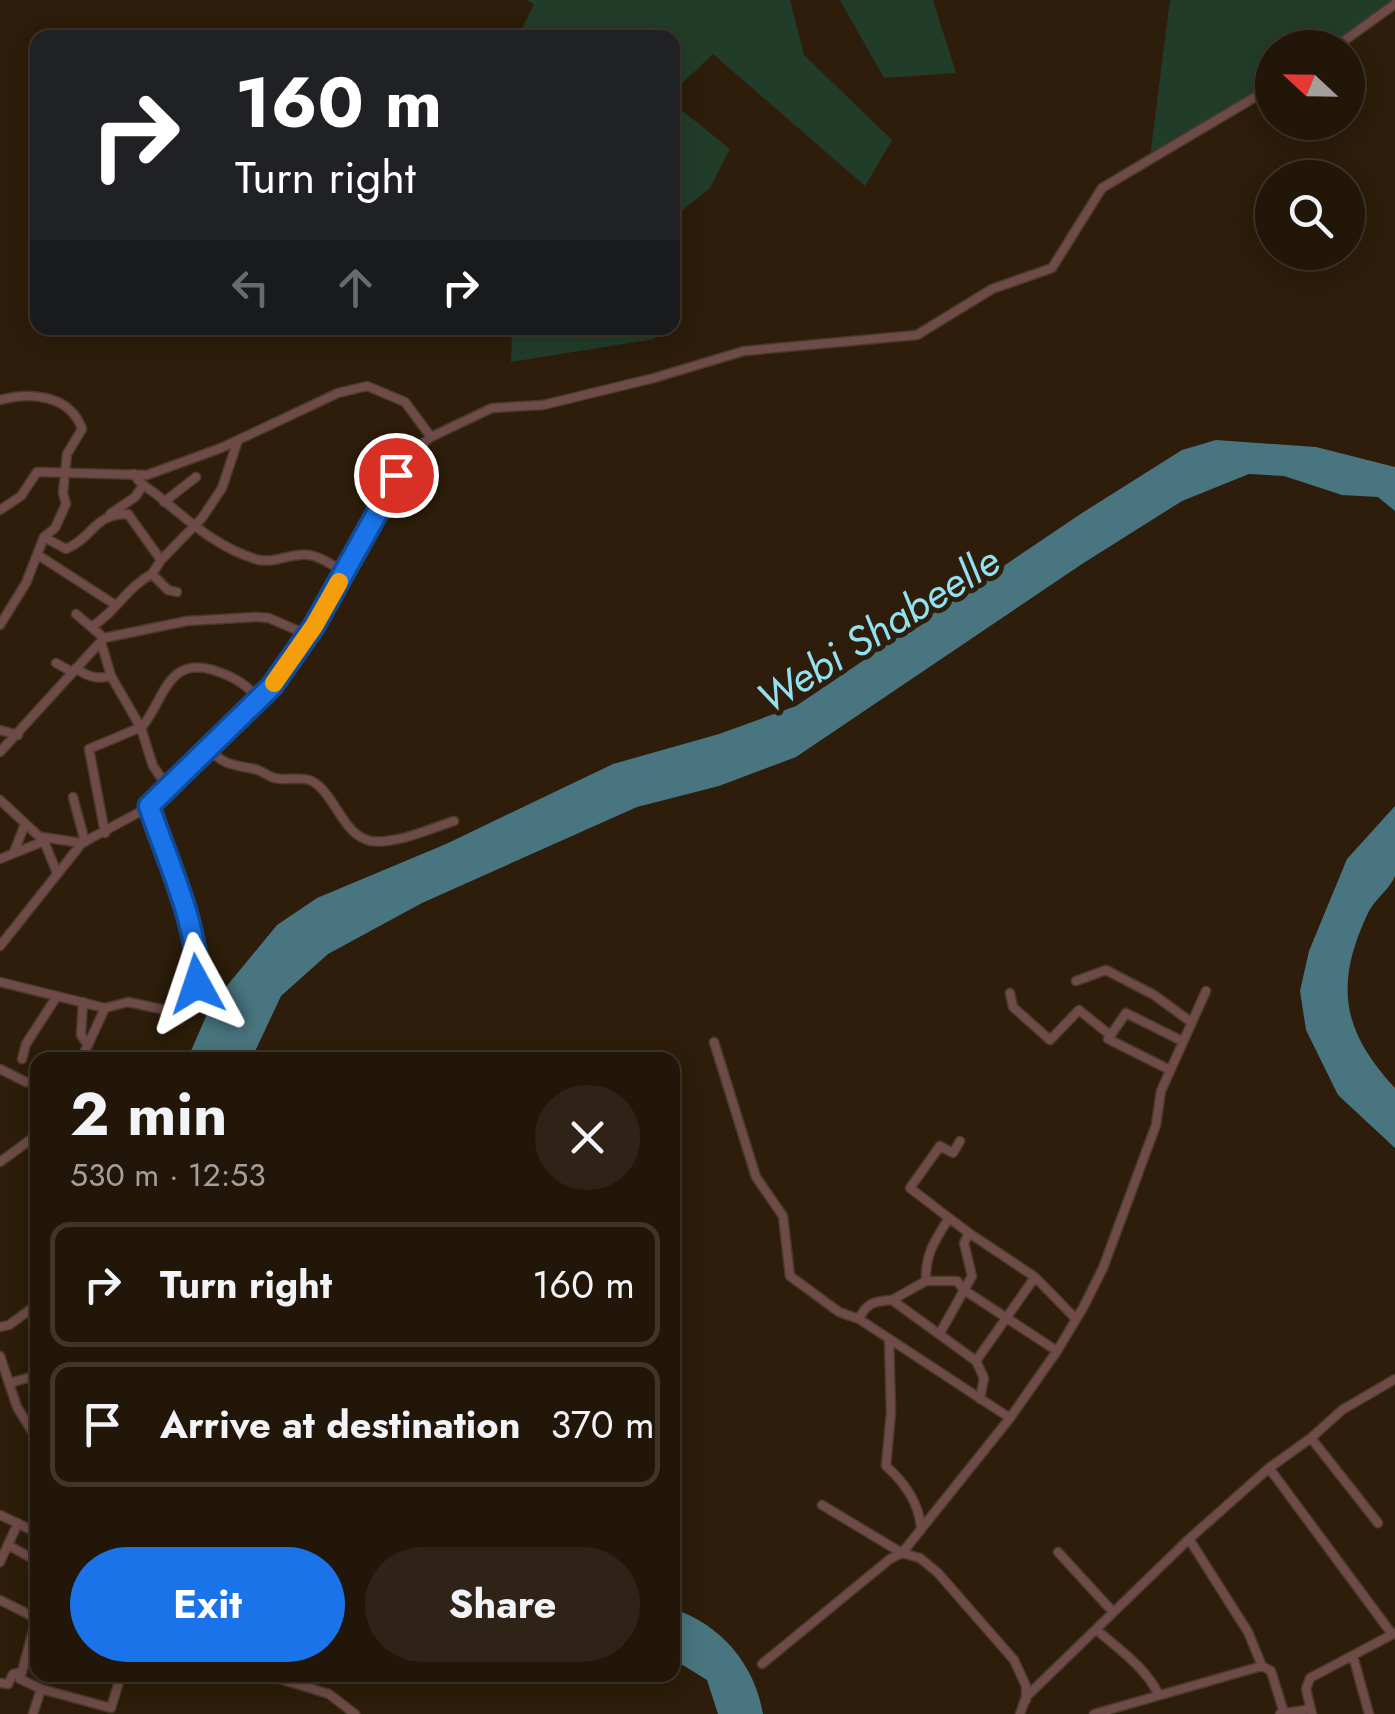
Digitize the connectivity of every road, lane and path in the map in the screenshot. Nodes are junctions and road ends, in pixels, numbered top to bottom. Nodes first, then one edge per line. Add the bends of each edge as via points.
1 (1395, 4) edge
2 (1359, 30) edge
3 (1255, 97) edge
4 (0, 400) edge
5 (431, 437) junction
6 (238, 438) junction
7 (67, 473) junction
8 (134, 474) junction
9 (196, 477) dead end
10 (142, 487) junction
11 (164, 502) junction
12 (0, 510) edge
13 (110, 514) junction
14 (192, 526) junction
15 (44, 537) junction
16 (38, 554) junction
17 (161, 560) junction
18 (344, 572) junction
19 (152, 574) junction
20 (177, 592) dead end
21 (114, 604) junction
22 (76, 614) dead end
23 (0, 625) edge
24 (92, 626) junction
25 (308, 635) junction
26 (103, 640) junction
27 (56, 663) dead end
28 (74, 670) junction
29 (111, 676) junction
30 (259, 700) junction
31 (122, 727) dead end
32 (140, 728) junction
33 (0, 730) edge
34 (18, 735) junction
35 (207, 748) junction
36 (0, 752) edge
37 (167, 786) junction
38 (73, 797) dead end
39 (0, 800) edge
40 (149, 806) junction
41 (454, 821) dead end
42 (25, 824) junction
43 (105, 833) junction
44 (40, 838) junction
45 (84, 842) junction
46 (14, 852) junction
47 (0, 859) edge
48 (58, 873) junction
49 (0, 946) edge
50 (1076, 981) dead end
51 (0, 982) edge
52 (1206, 991) dead end
53 (1010, 993) dead end
54 (57, 996) junction
55 (83, 1002) junction
56 (106, 1008) junction
57 (1191, 1022) junction
58 (1110, 1035) junction
59 (1182, 1041) junction
60 (714, 1042) dead end
61 (88, 1045) junction
62 (84, 1052) edge
63 (22, 1059) dead end
64 (0, 1069) edge
65 (1170, 1070) junction
66 (26, 1082) dead end
67 (30, 1140) edge
68 (960, 1141) dead end
69 (0, 1162) edge
70 (949, 1218) junction
71 (968, 1233) junction
72 (1034, 1278) junction
73 (926, 1281) junction
74 (964, 1290) junction
75 (892, 1300) junction
76 (30, 1310) edge
77 (1006, 1318) junction
78 (1075, 1318) junction
79 (860, 1320) junction
80 (0, 1327) edge
81 (940, 1333) junction
82 (890, 1340) junction
83 (1057, 1351) junction
84 (0, 1356) edge
85 (976, 1360) junction
86 (2, 1369) edge
87 (30, 1377) edge
88 (1395, 1379) edge
89 (10, 1383) junction
90 (980, 1399) junction
91 (1010, 1418) junction
92 (30, 1428) edge
93 (1311, 1438) junction
94 (1268, 1468) junction
95 (822, 1505) dead end
96 (0, 1515) edge
97 (18, 1523) junction
98 (1378, 1523) dead end
99 (30, 1528) edge
100 (921, 1530) junction
101 (1189, 1540) junction
102 (8, 1545) junction
103 (1058, 1552) dead end
104 (902, 1553) junction
105 (30, 1555) edge
106 (0, 1562) edge
107 (0, 1600) edge
108 (1113, 1612) junction
109 (30, 1615) edge
110 (1098, 1631) junction
111 (1394, 1633) edge
112 (30, 1643) edge
113 (1353, 1656) junction
114 (762, 1664) dead end
115 (1262, 1666) junction
116 (20, 1672) junction
117 (118, 1682) edge
118 (290, 1682) edge
119 (0, 1683) edge
120 (41, 1689) junction
121 (1159, 1695) junction
122 (1026, 1700) junction
123 (1312, 1711) edge
124 (352, 1713) edge
125 (1282, 1713) edge
126 (33, 1714) edge
127 (1020, 1714) edge
128 (1094, 1714) edge
129 (1370, 1714) edge

1 - 2 street
3 - 5 street via 1102,188 1052,268 992,289 917,335 744,351 544,405 492,408
4 - 7 street via 30,394 64,404 79,420
5 - 6 street via 405,402 367,386
5 - 18 street via 396,475
6 - 8 street via 147,475
6 - 14 street via 222,488
7 - 8 street
7 - 12 street via 37,472 21,496
7 - 15 street via 66,504
8 - 10 street
9 - 11 street
10 - 11 street
10 - 13 street
11 - 14 street
13 - 15 street via 66,549
13 - 17 street via 128,514
14 - 17 street
14 - 18 street via 254,559 312,554
15 - 16 street
16 - 21 street
16 - 23 street
17 - 19 street
18 - 25 street
19 - 20 street
19 - 21 street
21 - 24 street
22 - 24 street
24 - 26 street
25 - 26 street via 256,618 186,621
25 - 30 street
26 - 28 street
26 - 29 street
27 - 28 street
28 - 29 street
28 - 34 street
29 - 32 street
30 - 32 street via 234,678 188,667 166,684
30 - 35 street
31 - 32 street
32 - 37 street
32 - 43 street via 89,748
33 - 34 street
34 - 36 street
35 - 37 street
35 - 41 street via 226,764 313,781 368,841
37 - 40 street
38 - 45 street
39 - 42 street
40 - 43 street
40 - 56 street via 194,940 197,984 182,1008 128,1002
42 - 44 street
42 - 46 street
43 - 45 street
44 - 45 street
44 - 46 street
44 - 48 street
45 - 48 street
46 - 47 street
48 - 49 street
50 - 57 street via 1106,970
51 - 54 street
52 - 57 street
53 - 58 street via 1013,1007 1050,1040 1079,1010
54 - 55 street
54 - 63 street
55 - 56 street
55 - 61 street via 80,1034
56 - 61 street
57 - 59 street
58 - 59 street via 1126,1013
58 - 65 street
59 - 65 street
60 - 79 street via 756,1177 783,1216 790,1276
61 - 62 street
64 - 66 street
65 - 78 street via 1102,1268
67 - 69 street
68 - 70 street via 953,1153 940,1146 910,1188
70 - 71 street
70 - 73 street via 930,1248
71 - 72 street
71 - 74 street via 972,1276
72 - 77 street
72 - 78 street
73 - 74 street via 958,1281
73 - 75 street
74 - 77 street
74 - 81 street
75 - 79 street via 864,1308
75 - 81 street
76 - 80 street
77 - 83 street
77 - 85 street
78 - 83 street
79 - 82 street
81 - 85 street
82 - 90 street
82 - 100 street via 886,1466 902,1480
83 - 91 street
84 - 86 street
85 - 90 street via 984,1378
86 - 89 street
87 - 89 street
88 - 93 street via 1342,1410
89 - 92 street
90 - 91 street
91 - 100 street
93 - 94 street
93 - 98 street
94 - 101 street
94 - 111 street
95 - 104 street
96 - 97 street
97 - 99 street
97 - 102 street
100 - 104 street
101 - 108 street
101 - 115 street
102 - 105 street
102 - 106 street
103 - 108 street
104 - 114 street
104 - 122 street via 938,1573 985,1623 1014,1660
107 - 109 street
108 - 110 street
110 - 121 street via 1134,1660
110 - 122 street
111 - 113 street
112 - 116 street
113 - 123 street via 1310,1678
113 - 129 street
115 - 121 street
115 - 125 street via 1271,1671
116 - 119 street
116 - 120 street via 20,1679
117 - 120 street via 112,1708
118 - 124 street via 329,1694
120 - 126 street
121 - 128 street
122 - 127 street
123 - 125 street

